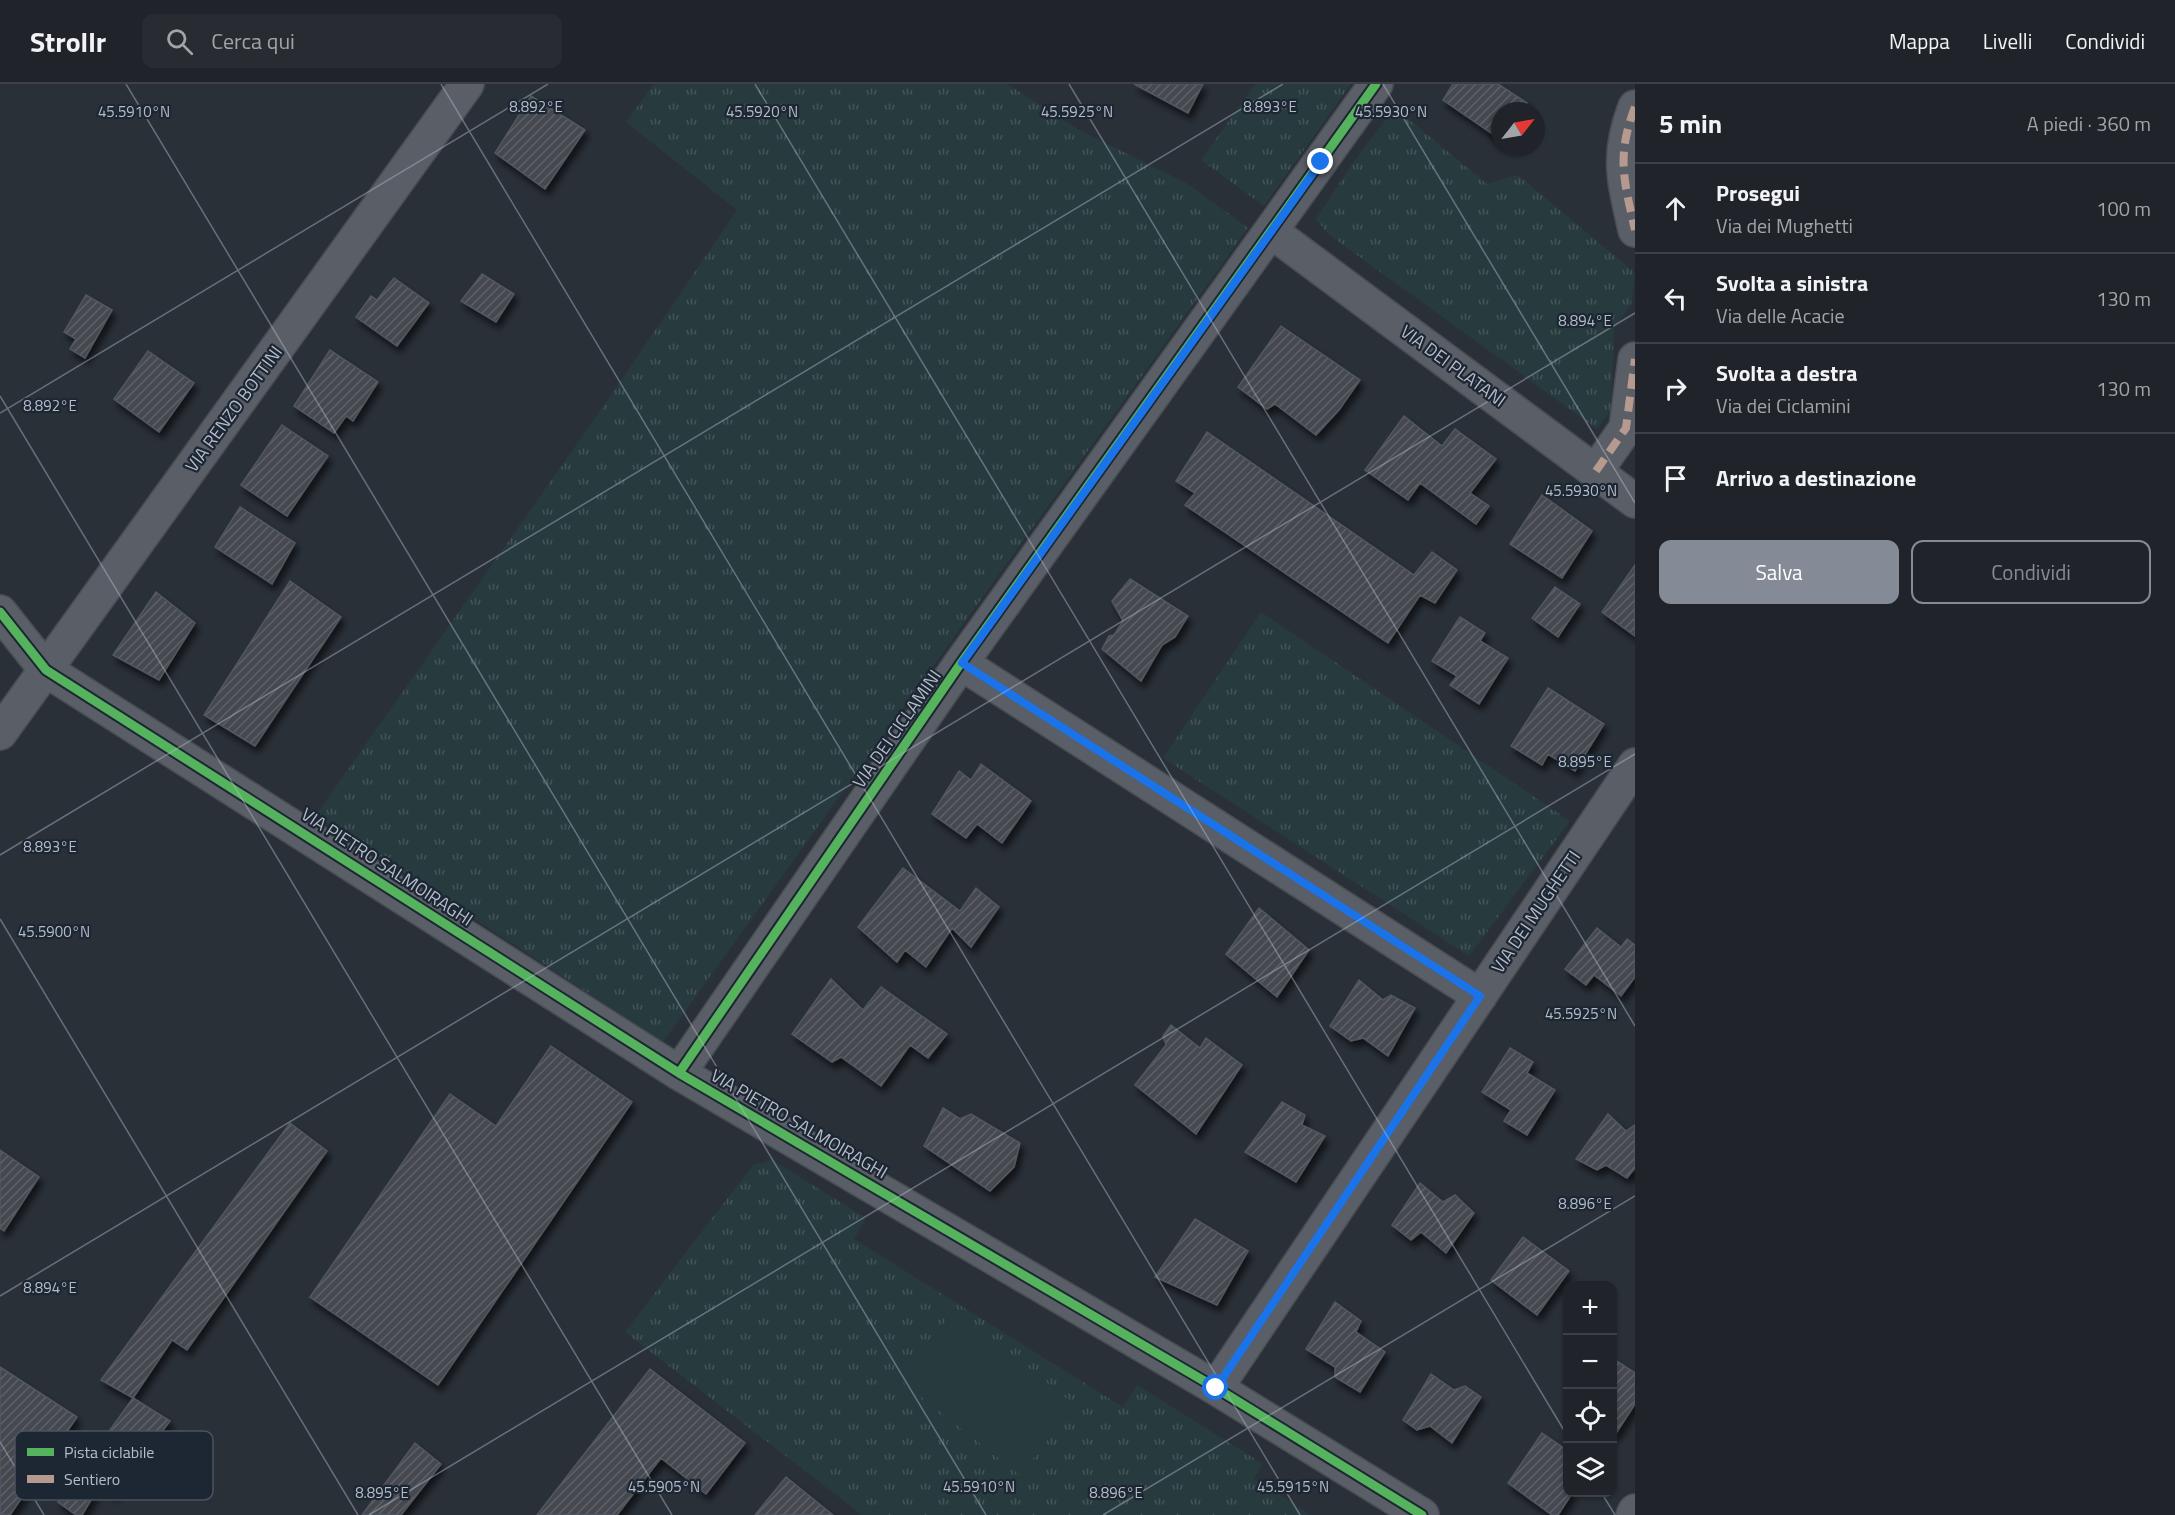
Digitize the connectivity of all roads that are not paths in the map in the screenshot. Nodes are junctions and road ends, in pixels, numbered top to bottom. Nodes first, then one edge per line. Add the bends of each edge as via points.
1 (467, 84) edge
2 (1376, 84) edge
3 (1635, 107) edge
4 (1635, 230) edge
5 (1272, 232) junction
6 (1635, 359) edge
7 (1596, 471) junction
8 (1635, 501) edge
9 (0, 612) edge
10 (962, 663) junction
11 (46, 670) junction
12 (0, 733) edge
13 (1635, 765) edge
14 (1480, 996) junction
15 (679, 1073) junction
16 (1216, 1388) junction
17 (1422, 1515) edge

1 - 11 street, VIA RENZO BOTTINI
2 - 5 street, VIA DEI CICLAMINI
3 - 4 street via 1625,133 1622,169
5 - 7 street, VIA DEI PLATANI
5 - 10 street, VIA DEI CICLAMINI
6 - 7 street via 1626,428
7 - 8 street, VIA DEI PLATANI
9 - 11 street, VIA PIETRO SALMOIRAGHI
10 - 14 street
10 - 15 street, VIA DEI CICLAMINI
11 - 12 street, VIA RENZO BOTTINI
11 - 15 street, VIA PIETRO SALMOIRAGHI
13 - 14 street, VIA DEI MUGHETTI
14 - 16 street, VIA DEI MUGHETTI
15 - 16 street, VIA PIETRO SALMOIRAGHI
16 - 17 street, VIA PIETRO SALMOIRAGHI

